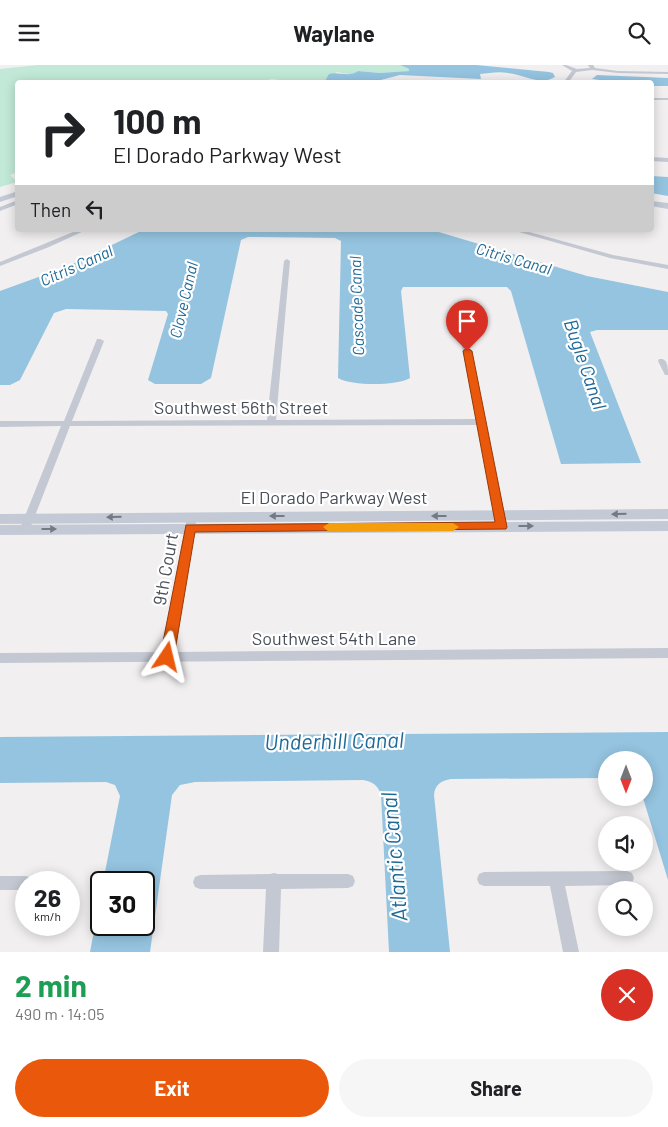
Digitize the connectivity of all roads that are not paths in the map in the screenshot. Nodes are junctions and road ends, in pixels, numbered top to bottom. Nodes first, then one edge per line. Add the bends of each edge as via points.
1 (564, 65) edge
2 (592, 67) edge
3 (575, 70) junction
4 (668, 73) edge
5 (567, 80) edge
6 (654, 99) edge
7 (668, 99) edge
8 (654, 159) edge
9 (668, 160) edge
10 (15, 188) edge
11 (0, 194) edge
12 (15, 194) edge
13 (0, 200) edge
14 (15, 203) edge
15 (654, 204) edge
16 (668, 206) edge
17 (0, 209) edge
18 (654, 209) edge
19 (668, 211) edge
20 (78, 232) edge
21 (522, 232) edge
22 (287, 261) dead end
23 (0, 263) edge
24 (668, 267) edge
25 (460, 315) dead end
26 (100, 341) dead end
27 (662, 361) dead end
28 (668, 373) edge
29 (481, 422) junction
30 (66, 423) junction
31 (271, 423) junction
32 (0, 424) edge
33 (668, 514) edge
34 (0, 519) edge
35 (500, 521) junction
36 (191, 523) junction
37 (27, 524) junction
38 (668, 526) edge
39 (0, 530) edge
40 (668, 653) edge
41 (167, 657) junction
42 (0, 658) edge
43 (626, 878) dead end
44 (484, 879) dead end
45 (556, 879) junction
46 (274, 880) junction
47 (348, 881) dead end
48 (200, 882) dead end
49 (0, 883) edge
50 (15, 883) edge
51 (271, 952) edge
52 (571, 952) edge

1 - 3 street
2 - 3 street
2 - 4 street via 630,73
3 - 5 street
6 - 7 street
8 - 9 street
10 - 11 street
12 - 13 street
14 - 17 street
15 - 16 street
18 - 19 street
20 - 23 street
21 - 24 street via 612,257
22 - 31 street
25 - 29 street
26 - 30 street
27 - 28 street
29 - 31 street, Southwest 56th Street
29 - 35 street
30 - 31 street, Southwest 56th Street
30 - 32 street, Southwest 56th Street
30 - 37 street
33 -> 35 street, El Dorado Parkway West
34 - 37 street, El Dorado Parkway West
35 - 36 street, El Dorado Parkway West
35 -> 38 street, El Dorado Parkway West
36 - 37 street, El Dorado Parkway West
36 - 41 street, 9th Court
37 - 39 street, El Dorado Parkway West
40 - 41 street, Southwest 54th Lane
41 - 42 street, Southwest 54th Lane
43 - 45 street
44 - 45 street
45 - 52 street
46 - 47 street
46 - 48 street
46 - 51 street
49 - 50 street

